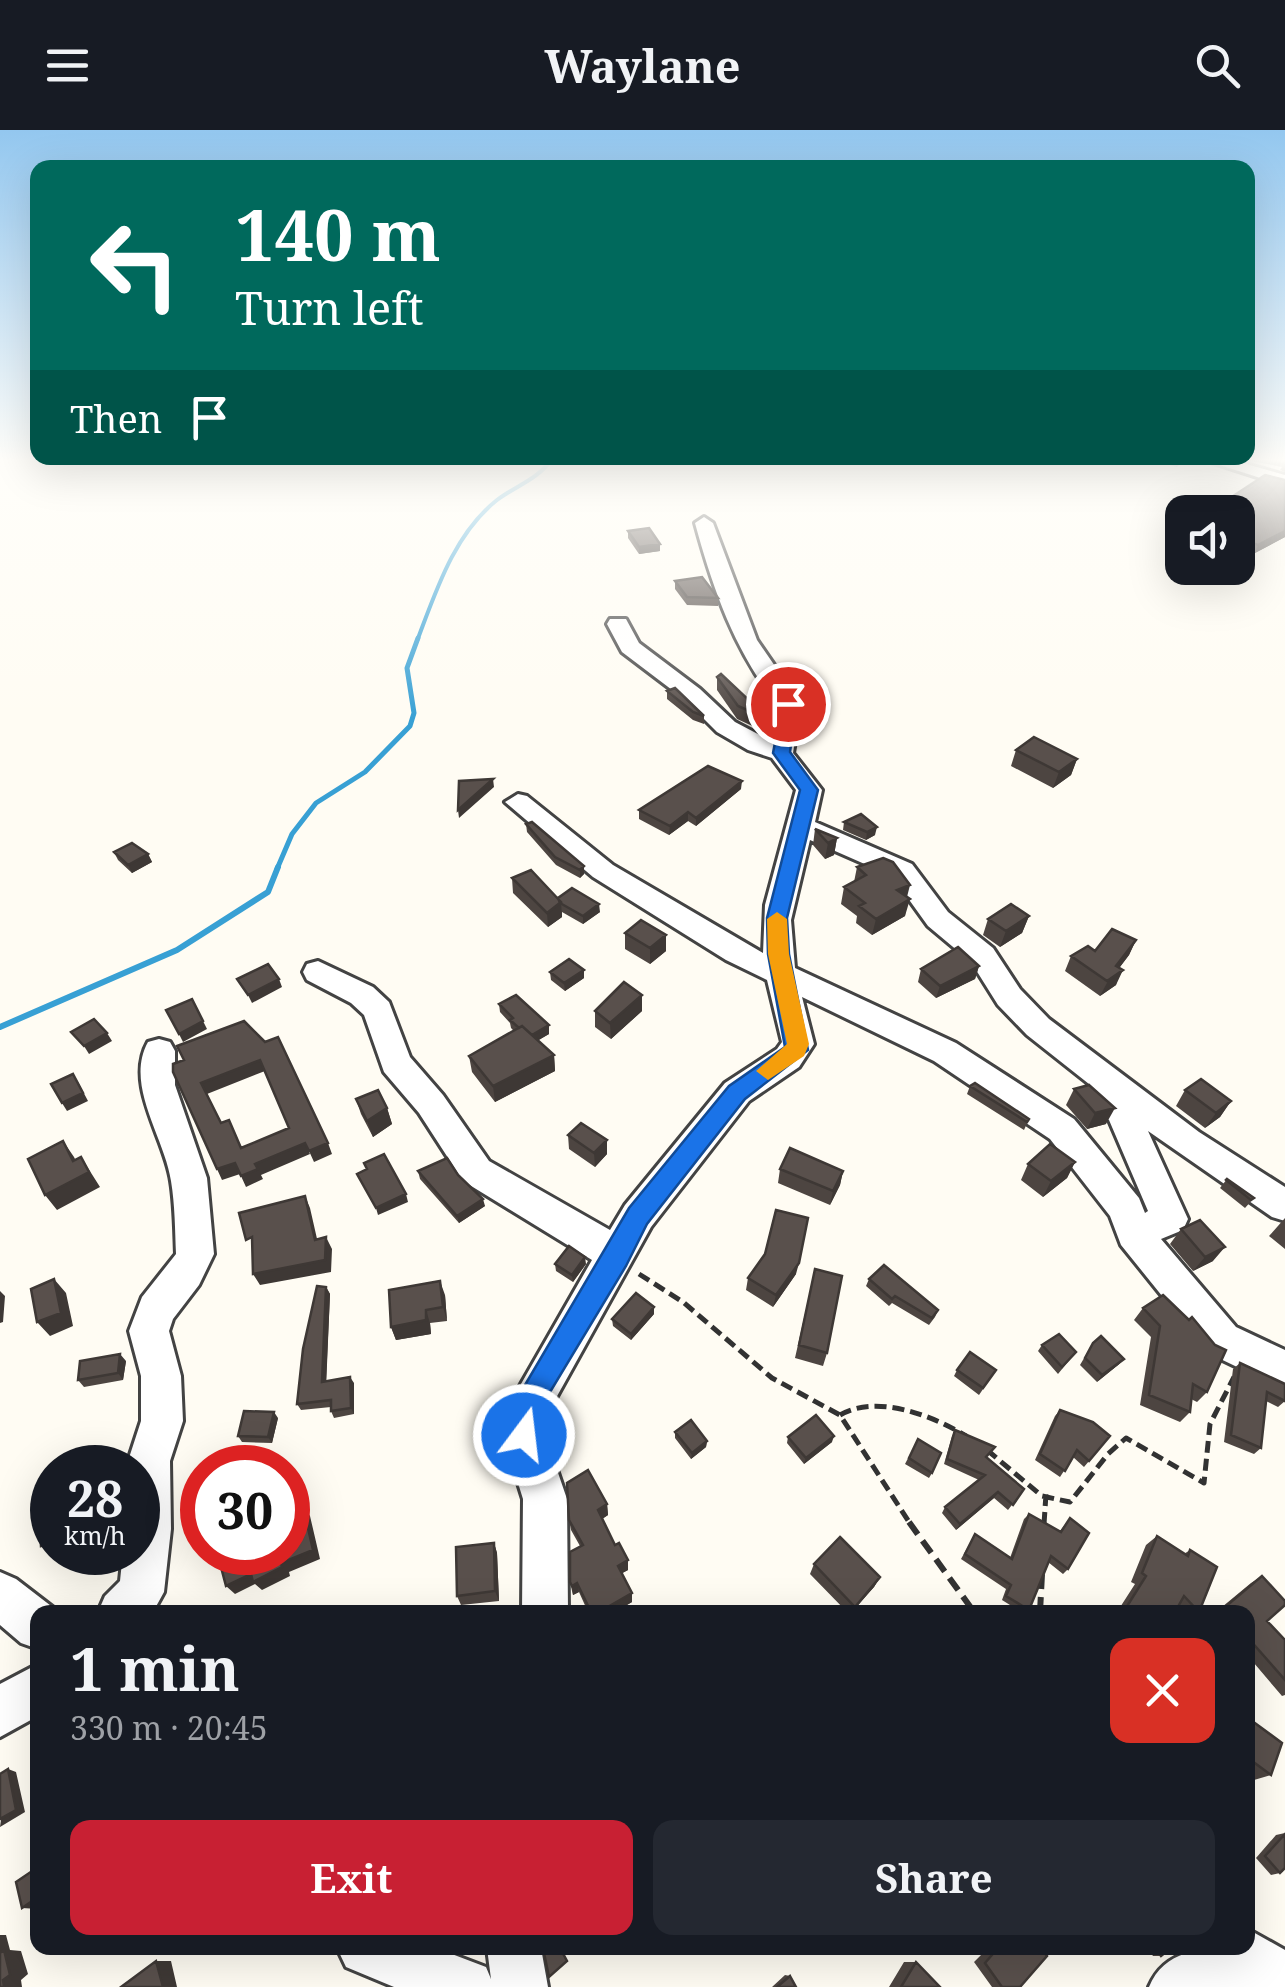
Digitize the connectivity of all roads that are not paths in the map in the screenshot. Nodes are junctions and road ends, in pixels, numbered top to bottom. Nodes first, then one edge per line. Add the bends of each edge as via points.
1 (710, 546) edge
2 (618, 624) dead end
3 (782, 753) junction
4 (518, 802) dead end
5 (803, 827) junction
6 (318, 972) dead end
7 (784, 978) junction
8 (1038, 1027) junction
9 (159, 1051) dead end
10 (1285, 1206) edge
11 (1134, 1234) junction
12 (617, 1258) junction
13 (1285, 1370) edge
14 (0, 1595) edge
15 (129, 1605) edge
16 (545, 1605) edge
17 (30, 1619) edge
18 (30, 1693) edge
19 (0, 1712) edge
20 (383, 1955) edge
21 (515, 1955) edge
22 (1285, 1984) edge
23 (466, 1987) edge
24 (520, 1987) edge
25 (1177, 1987) edge

1 - 3 street via 722,591 760,670 788,704
2 - 3 street via 630,647 726,727
3 - 5 street via 810,790
4 - 7 street via 602,871
5 - 7 street via 777,918
5 - 8 street via 902,870
6 - 12 street via 378,1010 396,1063 476,1171
7 - 11 street via 944,1052 1062,1128 1126,1209
7 - 12 street via 796,1050 737,1092 638,1216
8 - 10 street via 1187,1142
8 - 11 street via 1070,1073 1122,1111 1162,1195 1170,1218
9 - 15 street via 158,1085 189,1178 194,1254 149,1331 161,1376 162,1421 149,1461 142,1592
11 - 13 street via 1222,1340
12 - 16 street via 526,1412 524,1435 545,1499
14 - 17 street
18 - 19 street
20 - 23 street
21 - 24 street
22 - 25 street via 1253,1960

